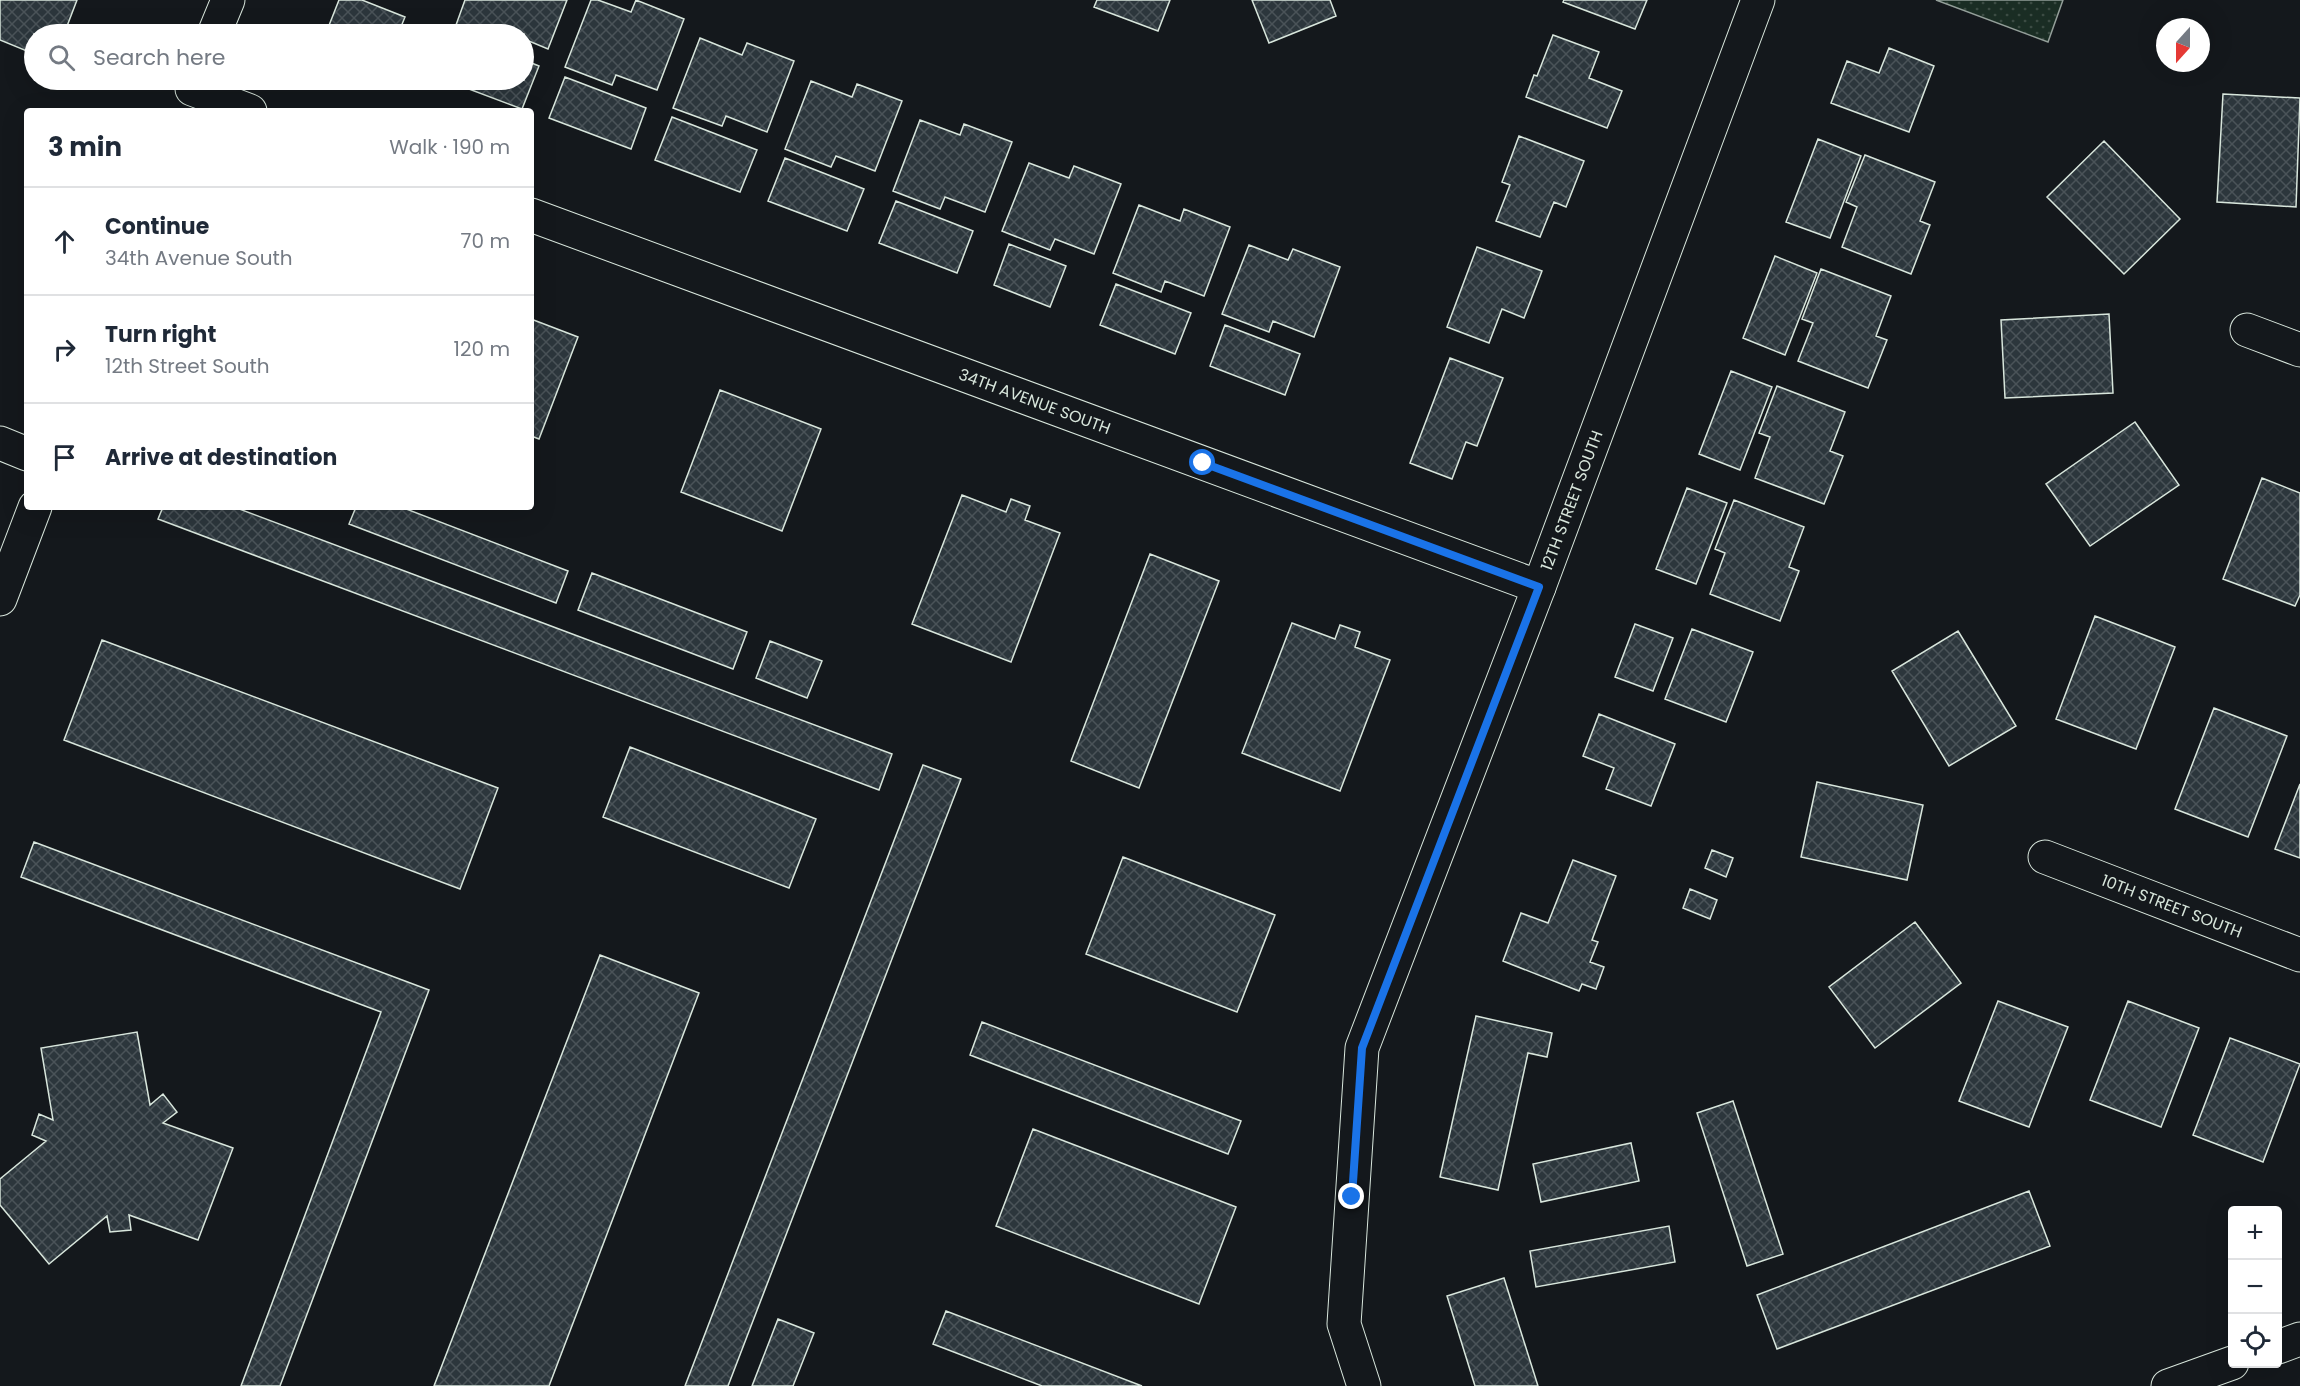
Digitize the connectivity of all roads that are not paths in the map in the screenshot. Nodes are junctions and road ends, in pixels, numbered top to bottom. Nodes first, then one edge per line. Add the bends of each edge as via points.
1 (228, 0) edge
2 (1758, 0) edge
3 (218, 24) edge
4 (191, 93) edge
5 (240, 108) edge
6 (534, 216) edge
7 (2247, 330) dead end
8 (2300, 350) edge
9 (0, 443) edge
10 (24, 453) edge
11 (34, 510) edge
12 (1539, 587) junction
13 (0, 599) edge
14 (2045, 857) dead end
15 (2300, 955) edge
16 (2300, 1339) edge
17 (2282, 1345) edge
18 (2228, 1364) edge
19 (1364, 1386) edge
20 (2168, 1386) edge

1 - 3 street
2 - 12 street, 12TH STREET SOUTH
4 - 5 street
6 - 12 street, 34TH AVENUE SOUTH
7 - 8 street
9 - 10 street
11 - 13 street
12 - 19 street, 12TH STREET SOUTH via 1362,1048 1344,1324
14 - 15 street, 10TH STREET SOUTH
16 - 17 street
18 - 20 street

